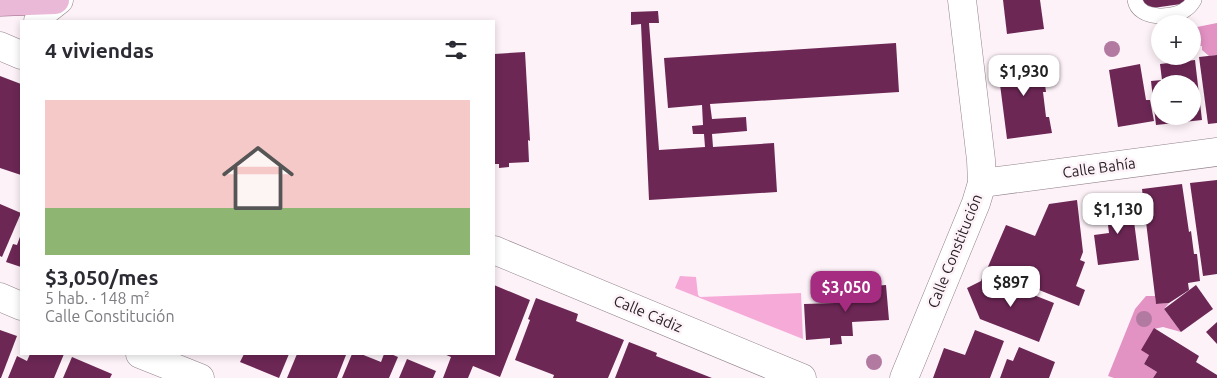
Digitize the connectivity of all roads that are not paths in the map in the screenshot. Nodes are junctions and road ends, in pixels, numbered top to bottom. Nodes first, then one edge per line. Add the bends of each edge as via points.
1 (57, 0) edge
2 (962, 0) edge
3 (1135, 0) edge
4 (1194, 0) edge
5 (0, 2) edge
6 (39, 20) edge
7 (0, 46) edge
8 (20, 55) edge
9 (1217, 152) edge
10 (982, 183) junction
11 (495, 250) edge
12 (0, 298) edge
13 (20, 306) edge
14 (142, 355) edge
15 (200, 378) edge
16 (802, 378) edge
17 (904, 378) edge

1 - 5 main road
1 - 6 street
2 - 10 street, Calle Constitución
3 - 4 lane via 1138,9 1160,15 1180,13
7 - 8 street
9 - 10 street, Calle Bahía
10 - 17 street, Calle Constitución
11 - 16 street, Calle Cádiz
12 - 13 street
14 - 15 street

